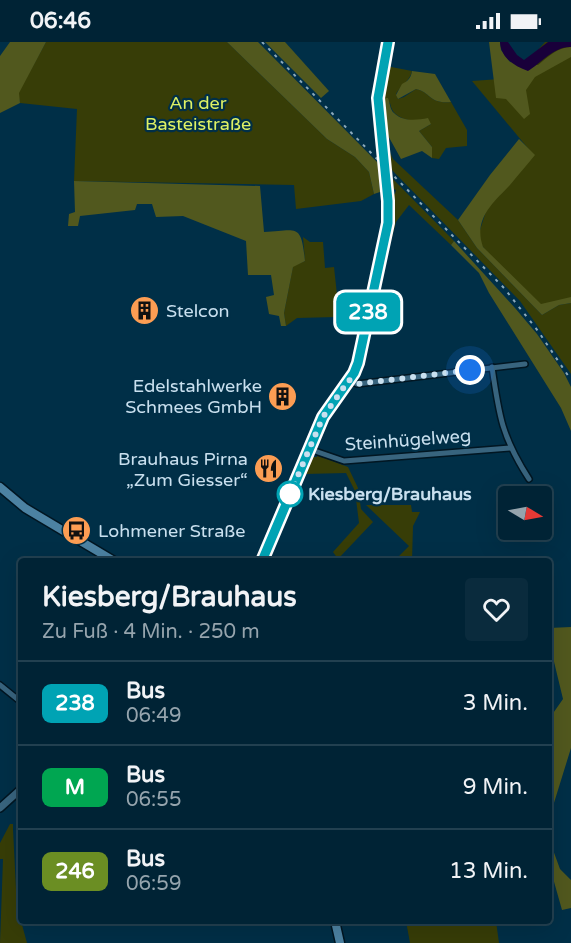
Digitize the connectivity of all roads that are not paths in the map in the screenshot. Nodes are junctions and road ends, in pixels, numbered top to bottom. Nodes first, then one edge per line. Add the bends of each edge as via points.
1 (388, 42) edge
2 (525, 364) dead end
3 (492, 367) junction
4 (349, 380) junction
5 (510, 448) junction
6 (309, 449) junction
7 (529, 478) dead end
8 (0, 487) edge
9 (109, 558) edge
10 (263, 558) edge
11 (0, 685) edge
12 (18, 700) edge
13 (18, 792) edge
14 (0, 808) edge
15 (336, 924) edge
16 (340, 943) edge

1 - 4 main road via 378,98 388,223 358,363
2 - 3 street
3 - 4 street via 357,384
3 - 5 street via 499,416
4 - 6 main road via 323,417
5 - 6 street, Steinhügelweg via 344,461
5 - 7 street
6 - 10 main road
8 - 9 main road via 25,508
11 - 12 street
13 - 14 street
15 - 16 main road

